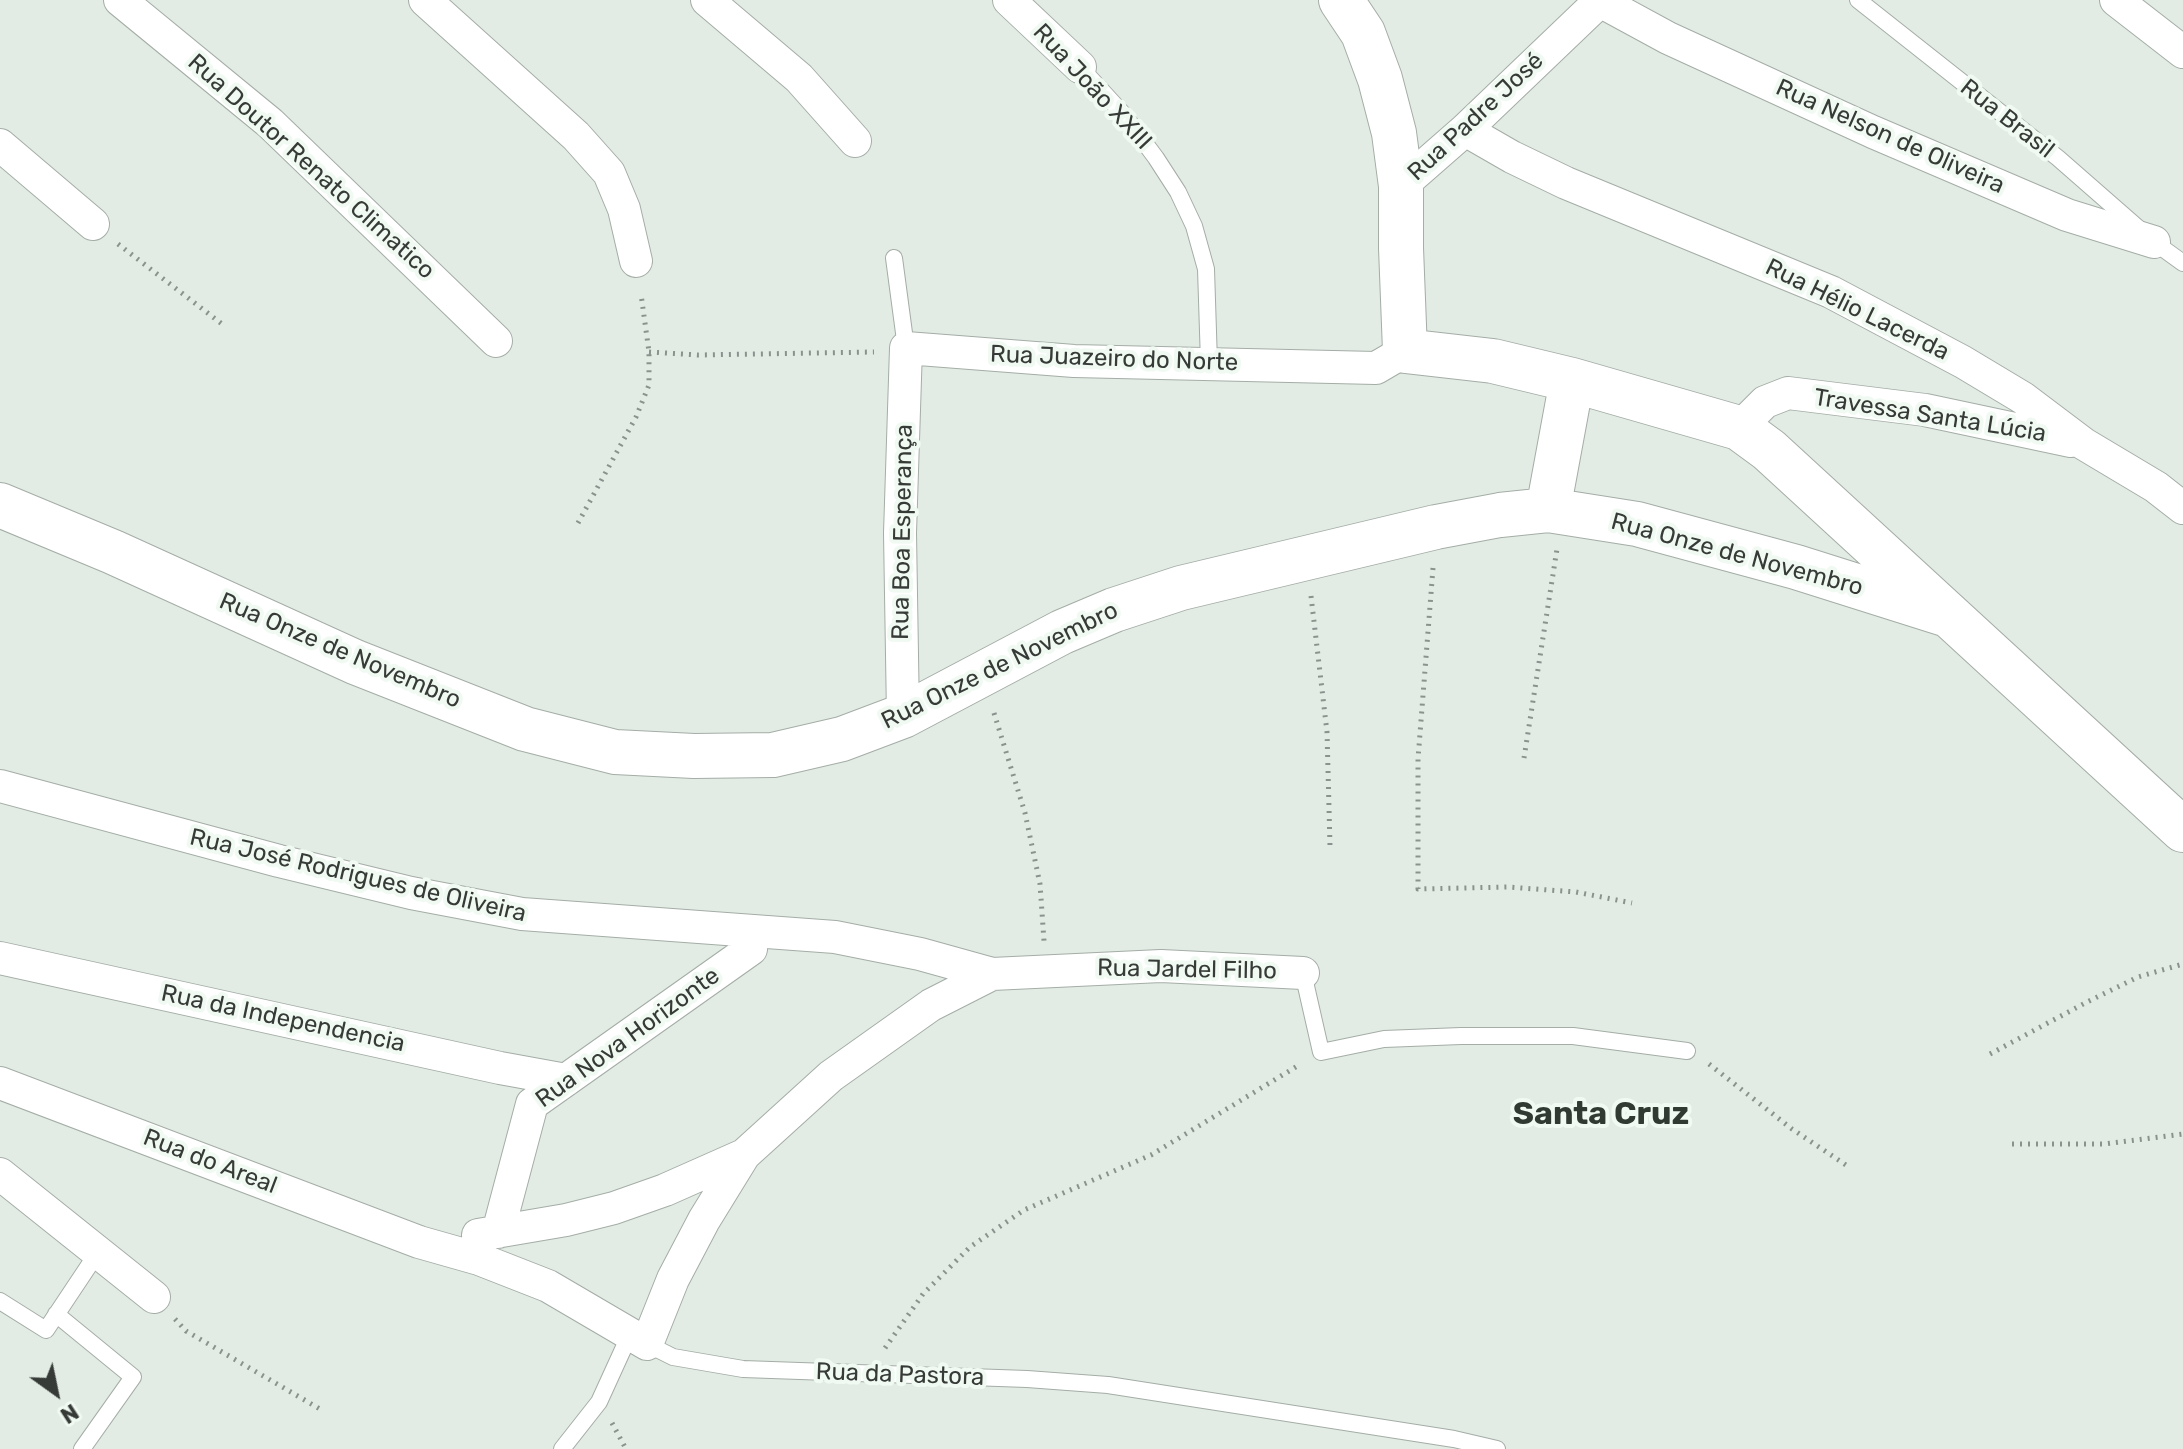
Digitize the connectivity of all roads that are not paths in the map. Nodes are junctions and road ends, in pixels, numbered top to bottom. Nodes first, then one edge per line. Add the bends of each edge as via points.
1 (120, 0) edge
2 (425, 0) edge
3 (707, 0) edge
4 (1009, 0) edge
5 (1341, 0) edge
6 (1599, 0) edge
7 (1858, 0) edge
8 (2116, 0) edge
9 (2183, 52) edge
10 (1080, 67) joint
11 (1465, 130) junction
12 (855, 141) dead end
13 (0, 145) edge
14 (1401, 186) junction
15 (93, 224) road end
16 (2154, 242) junction
17 (894, 258) dead end
18 (636, 261) road end
19 (2183, 263) edge
20 (496, 341) dead end
21 (906, 348) junction
22 (1405, 351) junction
23 (1209, 363) junction
24 (1572, 380) junction
25 (1739, 428) junction
26 (2084, 444) junction
27 (0, 505) edge
28 (2183, 508) edge
29 (1555, 512) junction
30 (1948, 615) junction
31 (903, 716) junction
32 (0, 786) edge
33 (2183, 830) edge
34 (760, 941) junction
35 (0, 958) edge
36 (1303, 973) joint
37 (992, 974) junction
38 (1687, 1051) road end
39 (566, 1080) junction
40 (0, 1083) edge
41 (744, 1155) junction
42 (0, 1174) edge
43 (498, 1232) junction
44 (419, 1242) junction
45 (98, 1252) junction
46 (154, 1297) road end
47 (0, 1301) edge
48 (56, 1314) junction
49 (638, 1339) junction
50 (82, 1449) edge
51 (562, 1449) edge
52 (1497, 1449) edge

1 - 20 street, Rua Doutor Renato Climatico via 270,123
2 - 18 street via 576,136 609,173
3 - 12 street via 799,78
4 - 10 street, Rua João XXIII
5 - 14 street via 1363,33 1380,79
6 - 11 street, Rua Padre José
6 - 16 street, Rua Nelson de Oliveira via 1668,38 1886,138 2067,215
7 - 16 lane, Rua Brasil via 2058,158
8 - 9 street
10 - 23 lane, Rua João XXIII via 1156,158 1194,226 1206,269
11 - 14 street, Rua Padre José
11 - 26 street, Rua Hélio Lacerda via 1566,183 1831,292 1975,369
13 - 15 street
14 - 22 street, Rua Padre José
16 - 19 lane, Rua Nelson de Oliveira
17 - 21 lane
21 - 23 street, Rua Juazeiro do Norte via 1074,361
21 - 31 street, Rua Boa Esperança via 900,533
22 - 23 street, Rua Juazeiro do Norte via 1376,368
22 - 24 street via 1493,361
24 - 25 street
24 - 29 street
25 - 26 street, Travessa Santa Lúcia via 1765,402 1788,393 1925,410
25 - 30 street
26 - 28 street, Rua Hélio Lacerda
27 - 31 street, Rua Onze de Novembro via 355,662 525,729 615,752 773,755 842,739
29 - 30 street, Rua Onze de Novembro via 1637,524
29 - 31 street, Rua Onze de Novembro via 1436,527 1181,588 1062,632
30 - 33 street, Rua Onze de Novembro
32 - 34 street, Rua José Rodrigues de Oliveira via 411,893 522,914
34 - 37 street, Rua Jardel Filho via 835,937
34 - 39 street, Rua Nova Horizonte
35 - 39 street, Rua da Independencia
36 - 37 street, Rua Jardel Filho via 1161,966
36 - 38 lane, Rua Jardel Filho via 1321,1052 1384,1039 1461,1036 1573,1036
37 - 41 street via 931,1005 852,1060
39 - 43 street, Rua Nova Horizonte via 532,1104
40 - 44 street, Rua do Areal
41 - 43 street via 614,1208
41 - 49 street
42 - 45 street
43 - 44 street
44 - 49 street, Rua da Pastora via 548,1286
45 - 46 street
45 - 48 lane
47 - 48 lane via 46,1330
48 - 50 lane via 133,1377
49 - 51 lane
49 - 52 lane, Rua da Pastora via 673,1357 743,1369 1108,1385

